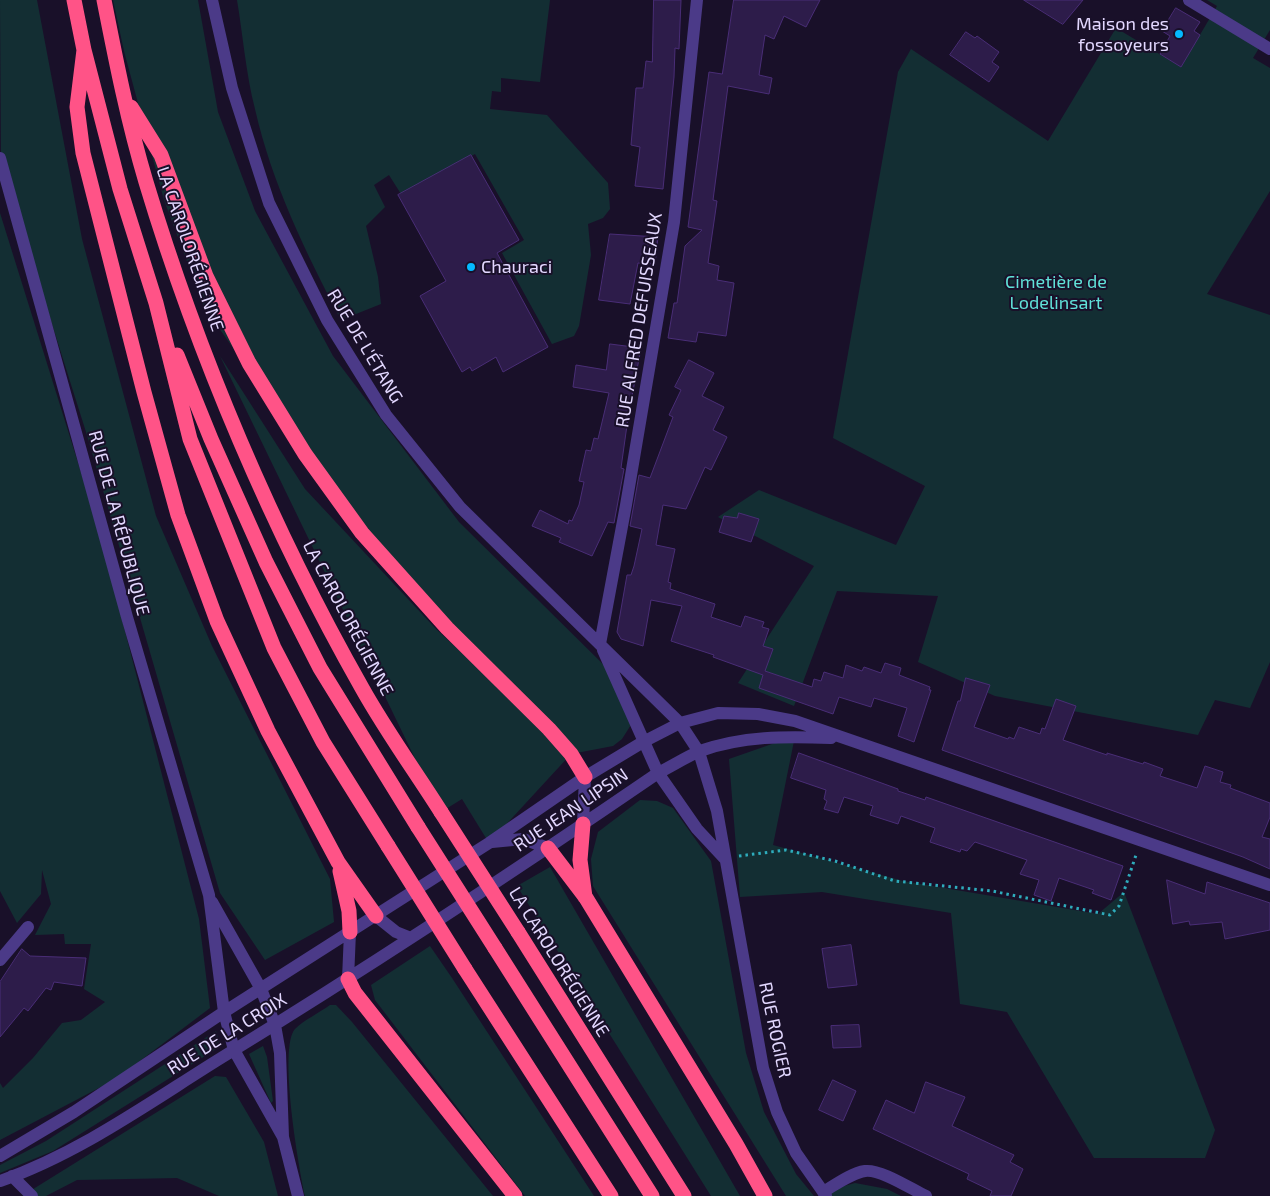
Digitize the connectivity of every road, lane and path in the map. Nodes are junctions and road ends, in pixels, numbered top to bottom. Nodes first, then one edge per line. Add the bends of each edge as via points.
1 (74, 0) edge
2 (104, 0) edge
3 (212, 0) edge
4 (697, 0) edge
5 (1189, 0) edge
6 (1270, 49) edge
7 (84, 50) junction
8 (124, 95) junction
9 (0, 158) edge
10 (156, 303) junction
11 (600, 644) junction
12 (680, 723) junction
13 (844, 739) junction
14 (643, 742) junction
15 (700, 752) junction
16 (658, 773) junction
17 (585, 777) junction
18 (583, 824) junction
19 (1141, 841) junction
20 (489, 843) junction
21 (548, 848) junction
22 (724, 858) junction
23 (338, 862) junction
24 (443, 870) joint
25 (1270, 885) edge
26 (209, 895) junction
27 (586, 898) junction
28 (464, 902) joint
29 (376, 916) junction
30 (28, 927) dead end
31 (350, 932) junction
32 (411, 938) junction
33 (0, 960) edge
34 (348, 979) junction
35 (261, 989) junction
36 (224, 1012) junction
37 (275, 1025) junction
38 (234, 1050) junction
39 (283, 1137) junction
40 (0, 1156) edge
41 (6, 1178) edge
42 (824, 1194) edge
43 (32, 1196) edge
44 (298, 1196) edge
45 (516, 1196) edge
46 (611, 1196) edge
47 (652, 1196) edge
48 (684, 1196) edge
49 (765, 1196) edge
50 (926, 1196) edge

1 - 7 highway
2 - 8 highway, LA CAROLORÉGIENNE
3 - 11 street, RUE DE L'ÉTANG via 232,88 270,203 327,320 386,415 460,507
4 - 11 street, RUE ALFRED DEFUISSEAUX via 674,222
5 - 6 street
7 - 10 highway via 120,189
7 - 23 highway via 77,107 83,153 178,515 217,621 264,723
8 - 17 highway via 161,155 206,276 249,363 305,454 362,534 447,628 549,728
8 - 48 highway, LA CAROLORÉGIENNE, bridge via 146,181 182,292 240,438 290,550 362,689
9 - 26 street, RUE DE LA RÉPUBLIQUE via 127,617
10 - 46 highway, bridge via 190,439 274,648 323,742
10 - 47 highway, bridge via 266,562 320,668
11 - 12 street, RUE DE L'ÉTANG
11 - 14 street, RUE DE L'ÉTANG
12 - 13 street, RUE JEAN LIPSIN via 718,713 758,714 795,721
12 - 14 street, RUE JEAN LIPSIN
12 - 15 street, RUE DE L'ÉTANG
13 - 15 street, RUE JEAN LIPSIN via 785,736 739,741
13 - 19 street
14 - 16 street, RUE DE L'ÉTANG
14 - 17 street, RUE JEAN LIPSIN
15 - 16 street, RUE JEAN LIPSIN
15 - 22 street, RUE ROGIER via 717,812
16 - 18 street, RUE JEAN LIPSIN
16 - 22 street via 698,829
17 - 18 street
17 - 20 street, RUE JEAN LIPSIN
18 - 21 street, RUE JEAN LIPSIN
18 - 27 highway via 580,860
19 - 22 path via 1119,906 1110,915 992,891 895,881 835,861 786,850
19 - 25 street
20 - 21 street via 523,839
20 - 24 street, RUE JEAN LIPSIN
21 - 27 highway
21 - 28 street, RUE JEAN LIPSIN
22 - 42 street, RUE ROGIER via 763,1068 777,1112 796,1153
23 - 29 highway
23 - 31 highway via 349,911
24 - 29 street, RUE DE LA CROIX
26 - 35 street, RUE DE LA RÉPUBLIQUE
26 - 36 street, RUE DE LA RÉPUBLIQUE
27 - 49 highway
28 - 32 street, RUE DE LA CROIX
29 - 31 street, RUE DE LA CROIX
29 - 32 street via 396,932
30 - 33 street
31 - 34 street
31 - 35 street, RUE DE LA CROIX
32 - 34 street, RUE DE LA CROIX
34 - 37 street, RUE DE LA CROIX
34 - 45 highway via 355,993
35 - 36 street, RUE DE LA CROIX
35 - 37 street, RUE DE LA RÉPUBLIQUE
36 - 38 street, RUE DE LA RÉPUBLIQUE
36 - 40 street, RUE DE LA CROIX via 74,1112
37 - 38 street, RUE DE LA CROIX
37 - 39 street, RUE DE LA RÉPUBLIQUE via 280,1053
38 - 39 street, RUE DE LA RÉPUBLIQUE
38 - 41 street, RUE DE LA CROIX via 61,1157
39 - 44 street, RUE DE LA RÉPUBLIQUE
41 - 43 street
42 - 50 street via 854,1175 875,1172

